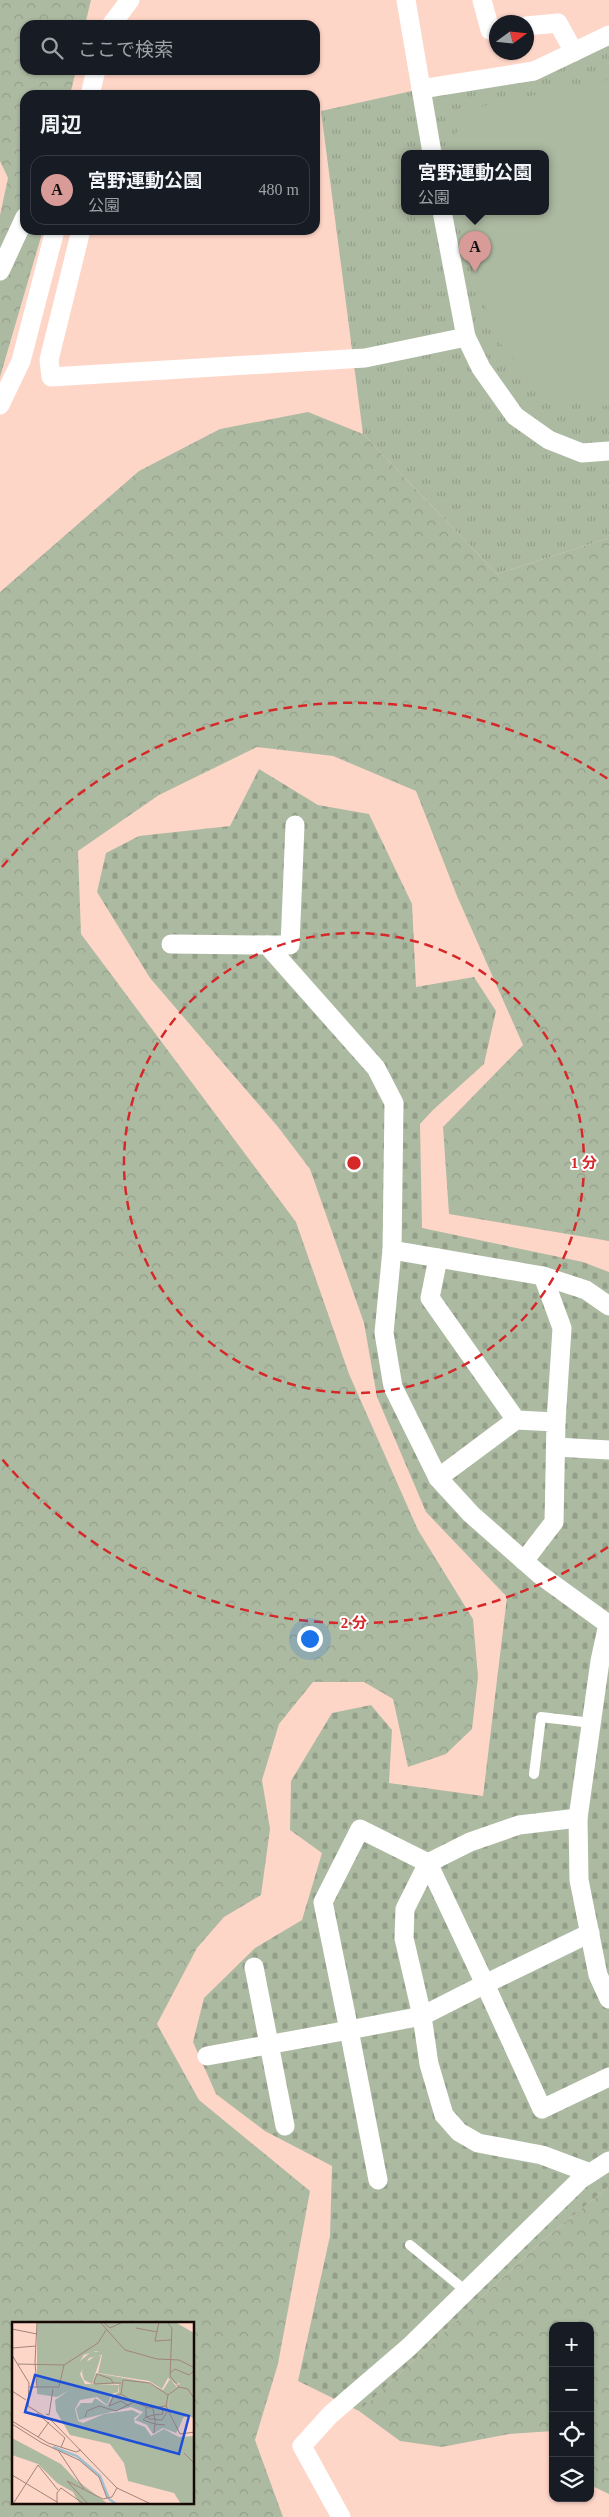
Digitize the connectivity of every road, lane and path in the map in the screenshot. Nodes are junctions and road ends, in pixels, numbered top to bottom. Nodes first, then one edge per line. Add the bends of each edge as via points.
1 (130, 0) edge
2 (406, 0) edge
3 (482, 0) edge
4 (115, 20) edge
5 (534, 25) edge
6 (489, 26) edge
7 (609, 35) edge
8 (574, 52) junction
9 (420, 89) junction
10 (431, 150) edge
11 (443, 215) edge
12 (20, 228) edge
13 (54, 235) edge
14 (80, 235) edge
15 (0, 272) edge
16 (466, 337) junction
17 (0, 405) edge
18 (609, 451) edge
19 (295, 825) dead end
20 (170, 944) dead end
21 (267, 945) junction
22 (392, 1250) junction
23 (438, 1258) junction
24 (543, 1276) junction
25 (609, 1306) edge
26 (516, 1420) junction
27 (556, 1422) junction
28 (556, 1447) junction
29 (609, 1450) edge
30 (438, 1478) junction
31 (524, 1561) junction
32 (609, 1623) edge
33 (592, 1724) junction
34 (534, 1774) dead end
35 (578, 1818) junction
36 (428, 1863) junction
37 (590, 1934) junction
38 (254, 1967) dead end
39 (486, 1984) junction
40 (609, 1999) edge
41 (422, 2016) junction
42 (349, 2030) junction
43 (269, 2044) junction
44 (207, 2056) dead end
45 (609, 2077) edge
46 (285, 2126) dead end
47 (609, 2161) edge
48 (590, 2173) junction
49 (378, 2180) dead end
50 (410, 2244) dead end
51 (466, 2291) junction
52 (340, 2517) edge

1 - 4 street
2 - 9 street
3 - 6 street
5 - 8 street via 558,23
7 - 8 street
8 - 9 street via 534,72
9 - 10 street
11 - 16 street
12 - 15 street
13 - 17 street via 21,361
14 - 16 street via 49,360 51,377 365,358
16 - 18 street via 481,368 515,416 549,440 582,453
19 - 21 street via 290,945
20 - 21 street
21 - 22 street via 376,1068 394,1103
22 - 23 street
22 - 30 street via 384,1332 393,1386
23 - 24 street
23 - 26 street via 430,1298
24 - 25 street via 586,1290
24 - 27 street via 562,1328
26 - 27 street
26 - 30 street
27 - 28 street
28 - 29 street
28 - 31 street via 554,1522
30 - 31 street via 471,1514
31 - 32 street
32 - 33 street via 600,1660
33 - 34 lane via 541,1717
33 - 35 street
35 - 36 street via 519,1825 470,1842
35 - 37 street via 579,1880
36 - 39 street
36 - 41 street via 404,1909 404,1938
36 - 42 street via 360,1829 323,1902
37 - 39 street
37 - 40 street via 598,1975
38 - 43 street
39 - 41 street
39 - 45 street via 542,2109
41 - 42 street
41 - 48 street via 436,2093 444,2115 459,2132 478,2143 542,2155
42 - 43 street
42 - 49 street
43 - 44 street
43 - 46 street
47 - 48 street
48 - 51 street
50 - 51 lane
51 - 52 street via 409,2347 330,2415 302,2446

